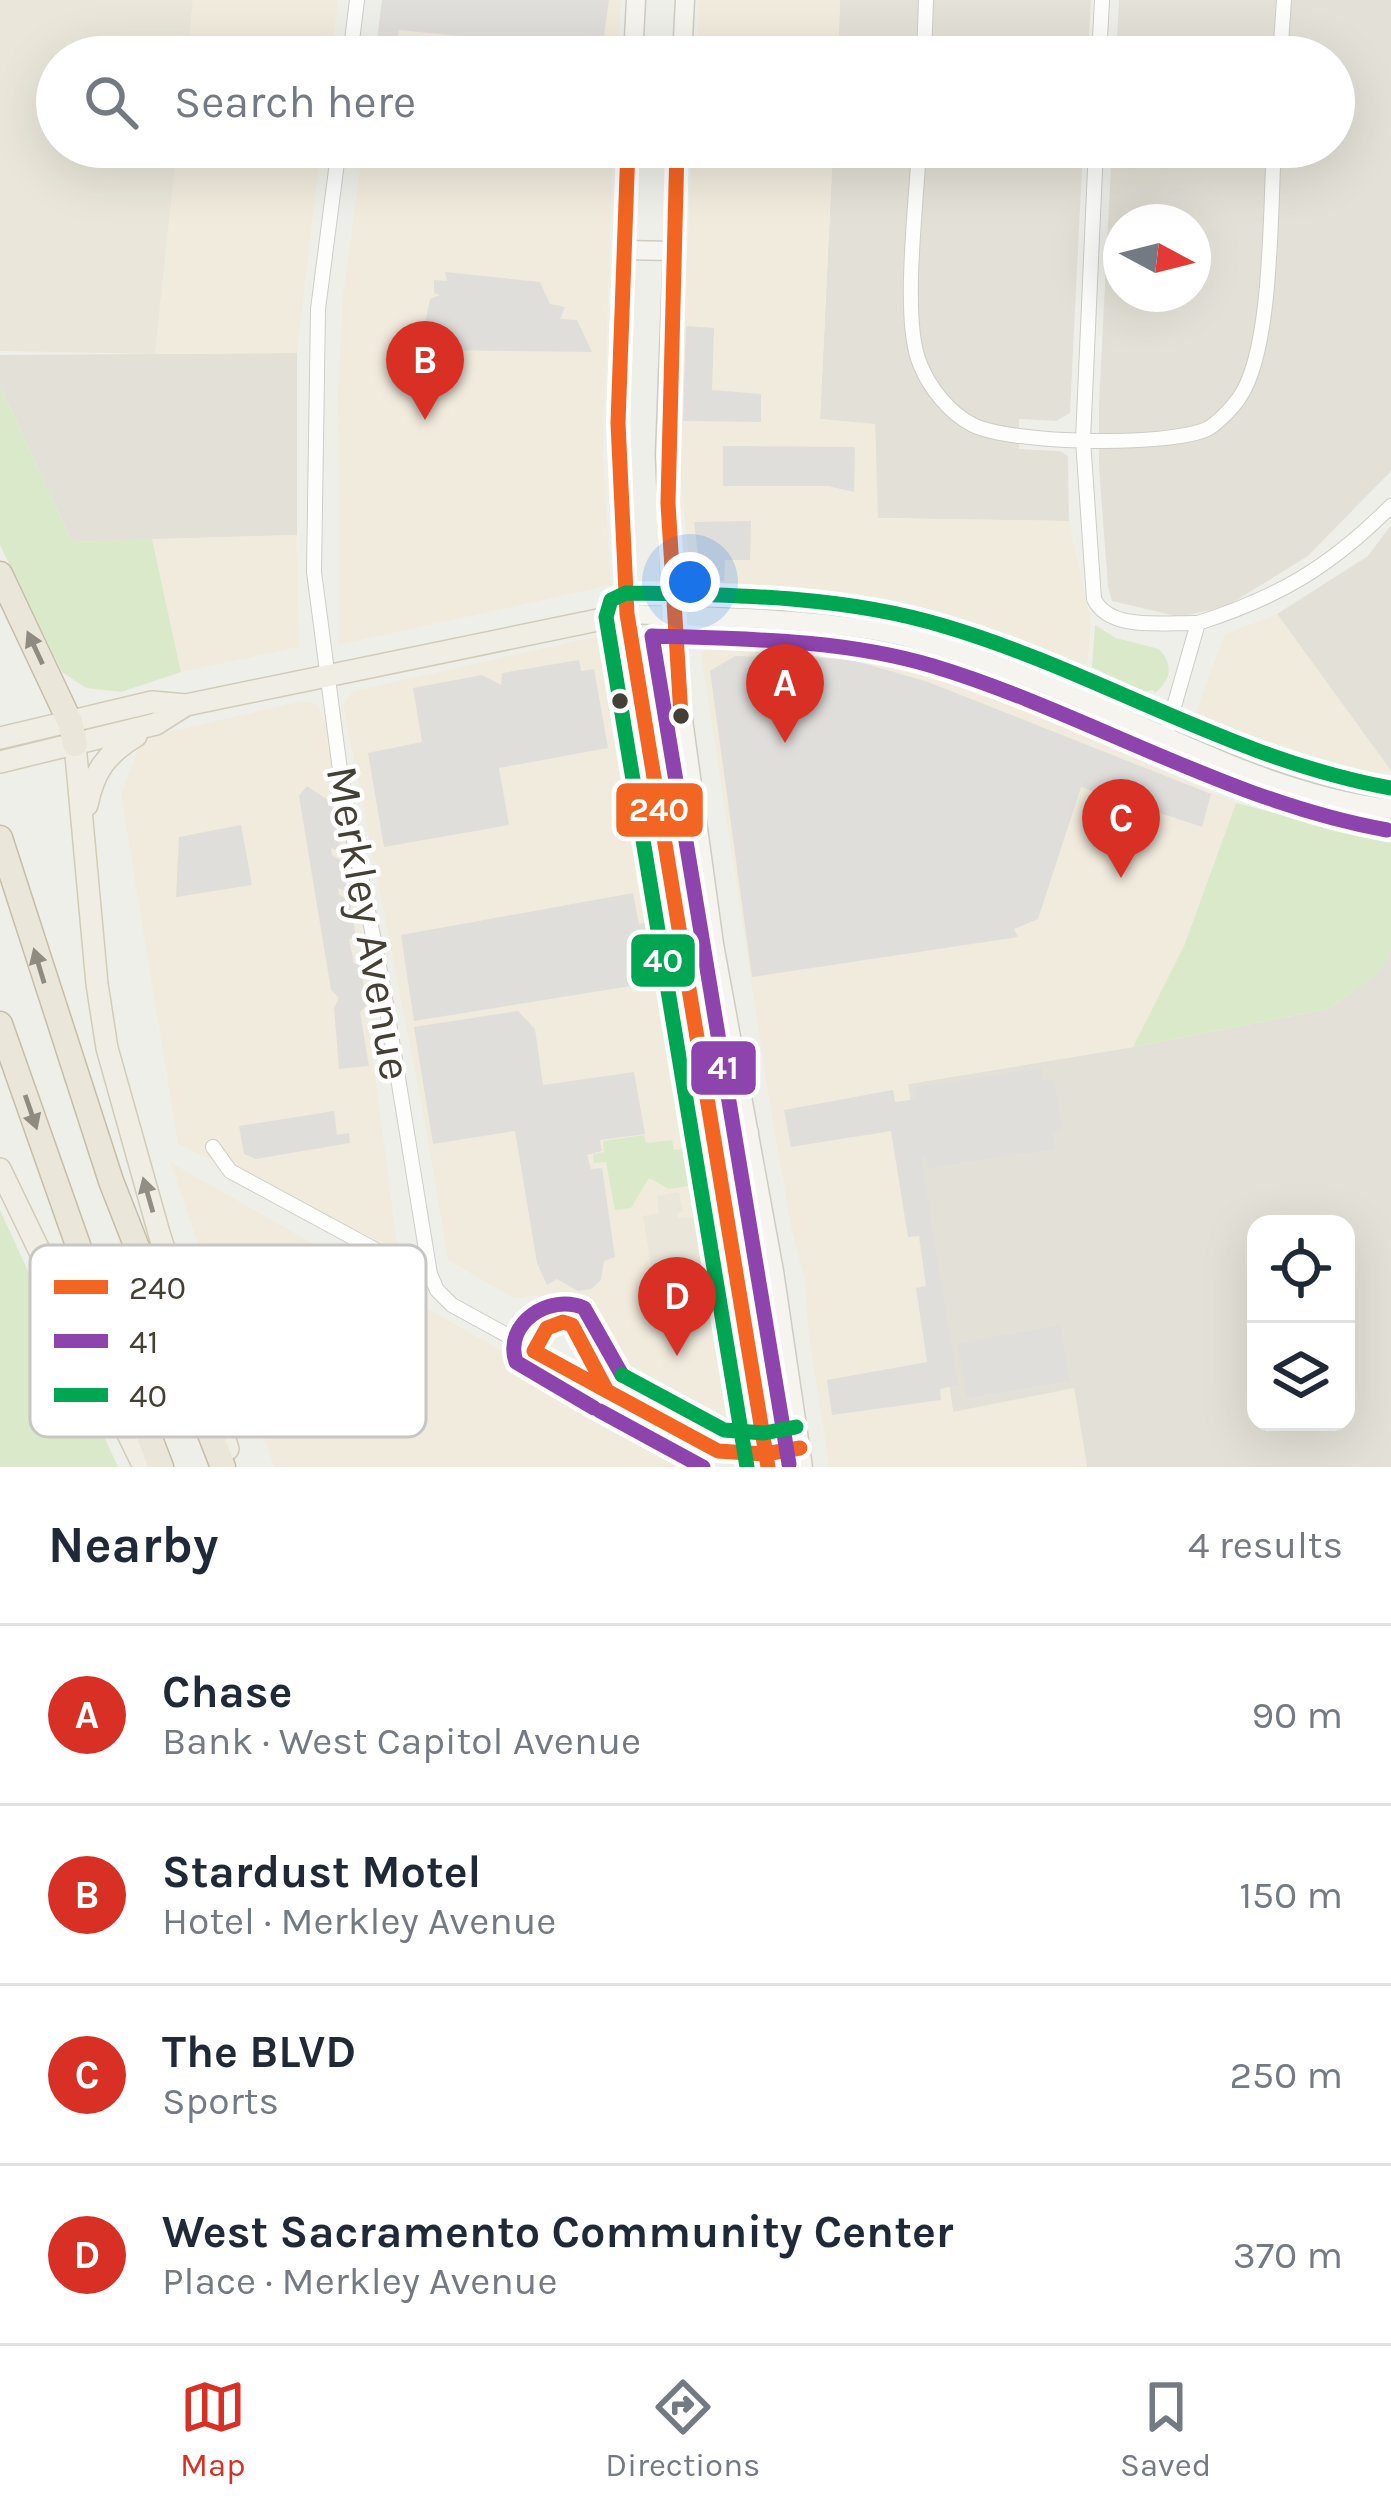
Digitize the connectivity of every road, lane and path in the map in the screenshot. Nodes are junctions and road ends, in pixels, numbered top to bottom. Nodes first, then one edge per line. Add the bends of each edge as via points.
1 (357, 0) edge
2 (636, 0) edge
3 (685, 0) edge
4 (926, 0) edge
5 (1102, 0) edge
6 (1283, 0) edge
7 (353, 36) edge
8 (634, 36) edge
9 (683, 36) edge
10 (925, 36) edge
11 (1101, 36) edge
12 (1281, 36) edge
13 (336, 168) edge
14 (627, 168) edge
15 (676, 168) edge
16 (919, 168) edge
17 (1095, 168) edge
18 (1273, 168) edge
19 (624, 250) junction
20 (673, 250) junction
21 (1083, 440) junction
22 (1391, 506) edge
23 (0, 574) edge
24 (627, 614) junction
25 (673, 616) junction
26 (1198, 623) junction
27 (328, 673) junction
28 (186, 704) junction
29 (156, 724) junction
30 (72, 733) junction
31 (0, 737) edge
32 (1166, 738) junction
33 (0, 762) edge
34 (1391, 809) edge
35 (0, 838) edge
36 (85, 848) junction
37 (677, 910) junction
38 (719, 972) junction
39 (0, 1024) edge
40 (709, 1096) junction
41 (749, 1132) junction
42 (212, 1147) dead end
43 (0, 1169) edge
44 (37, 1245) edge
45 (78, 1245) edge
46 (136, 1245) edge
47 (163, 1245) edge
48 (367, 1245) edge
49 (425, 1245) edge
50 (426, 1254) edge
51 (427, 1260) joint
52 (130, 1437) edge
53 (150, 1437) edge
54 (211, 1437) edge
55 (224, 1437) edge
56 (802, 1458) edge
57 (766, 1461) edge
58 (144, 1467) edge
59 (161, 1467) edge
60 (223, 1467) edge
61 (234, 1467) edge

1 - 7 street
2 - 8 main road
3 - 9 main road
4 - 10 street
5 - 11 street
6 - 12 street
13 - 27 street, Merkley Avenue via 318,309 314,445 314,572
14 - 19 main road
15 - 20 main road
16 - 21 street via 910,336 931,386 972,424
17 - 21 street
18 - 21 street via 1260,344 1241,396 1209,428 1165,439
19 - 20 main road
19 - 24 main road via 618,423
20 - 25 main road via 665,455
21 - 26 street via 1100,611 1128,621
22 - 26 street via 1300,582
30 -> 23 highway
24 - 25 main road
24 - 27 main road
24 - 37 main road
25 - 32 main road via 910,638 1013,671
25 - 38 main road
26 - 32 street
27 - 28 main road
27 - 49 street, Merkley Avenue
28 - 29 main road
28 - 30 main road via 152,702
29 - 30 main road
29 - 36 main road via 97,770
30 - 31 main road
30 - 33 main road
30 - 36 main road
32 - 34 main road via 1285,788
46 -> 35 highway
47 -> 36 main road via 107,1048
37 - 38 main road via 706,968
37 - 40 main road
38 - 41 main road
39 -> 45 highway
40 - 41 main road via 732,1131
40 - 57 main road
41 - 56 main road
42 - 48 street via 230,1171
43 - 44 main road
50 - 51 street, Merkley Avenue
51 - 57 street, Merkley Avenue via 452,1305 718,1450
52 - 58 main road
53 -> 59 highway
60 -> 54 highway
61 -> 55 main road
56 - 57 street, Merkley Avenue

